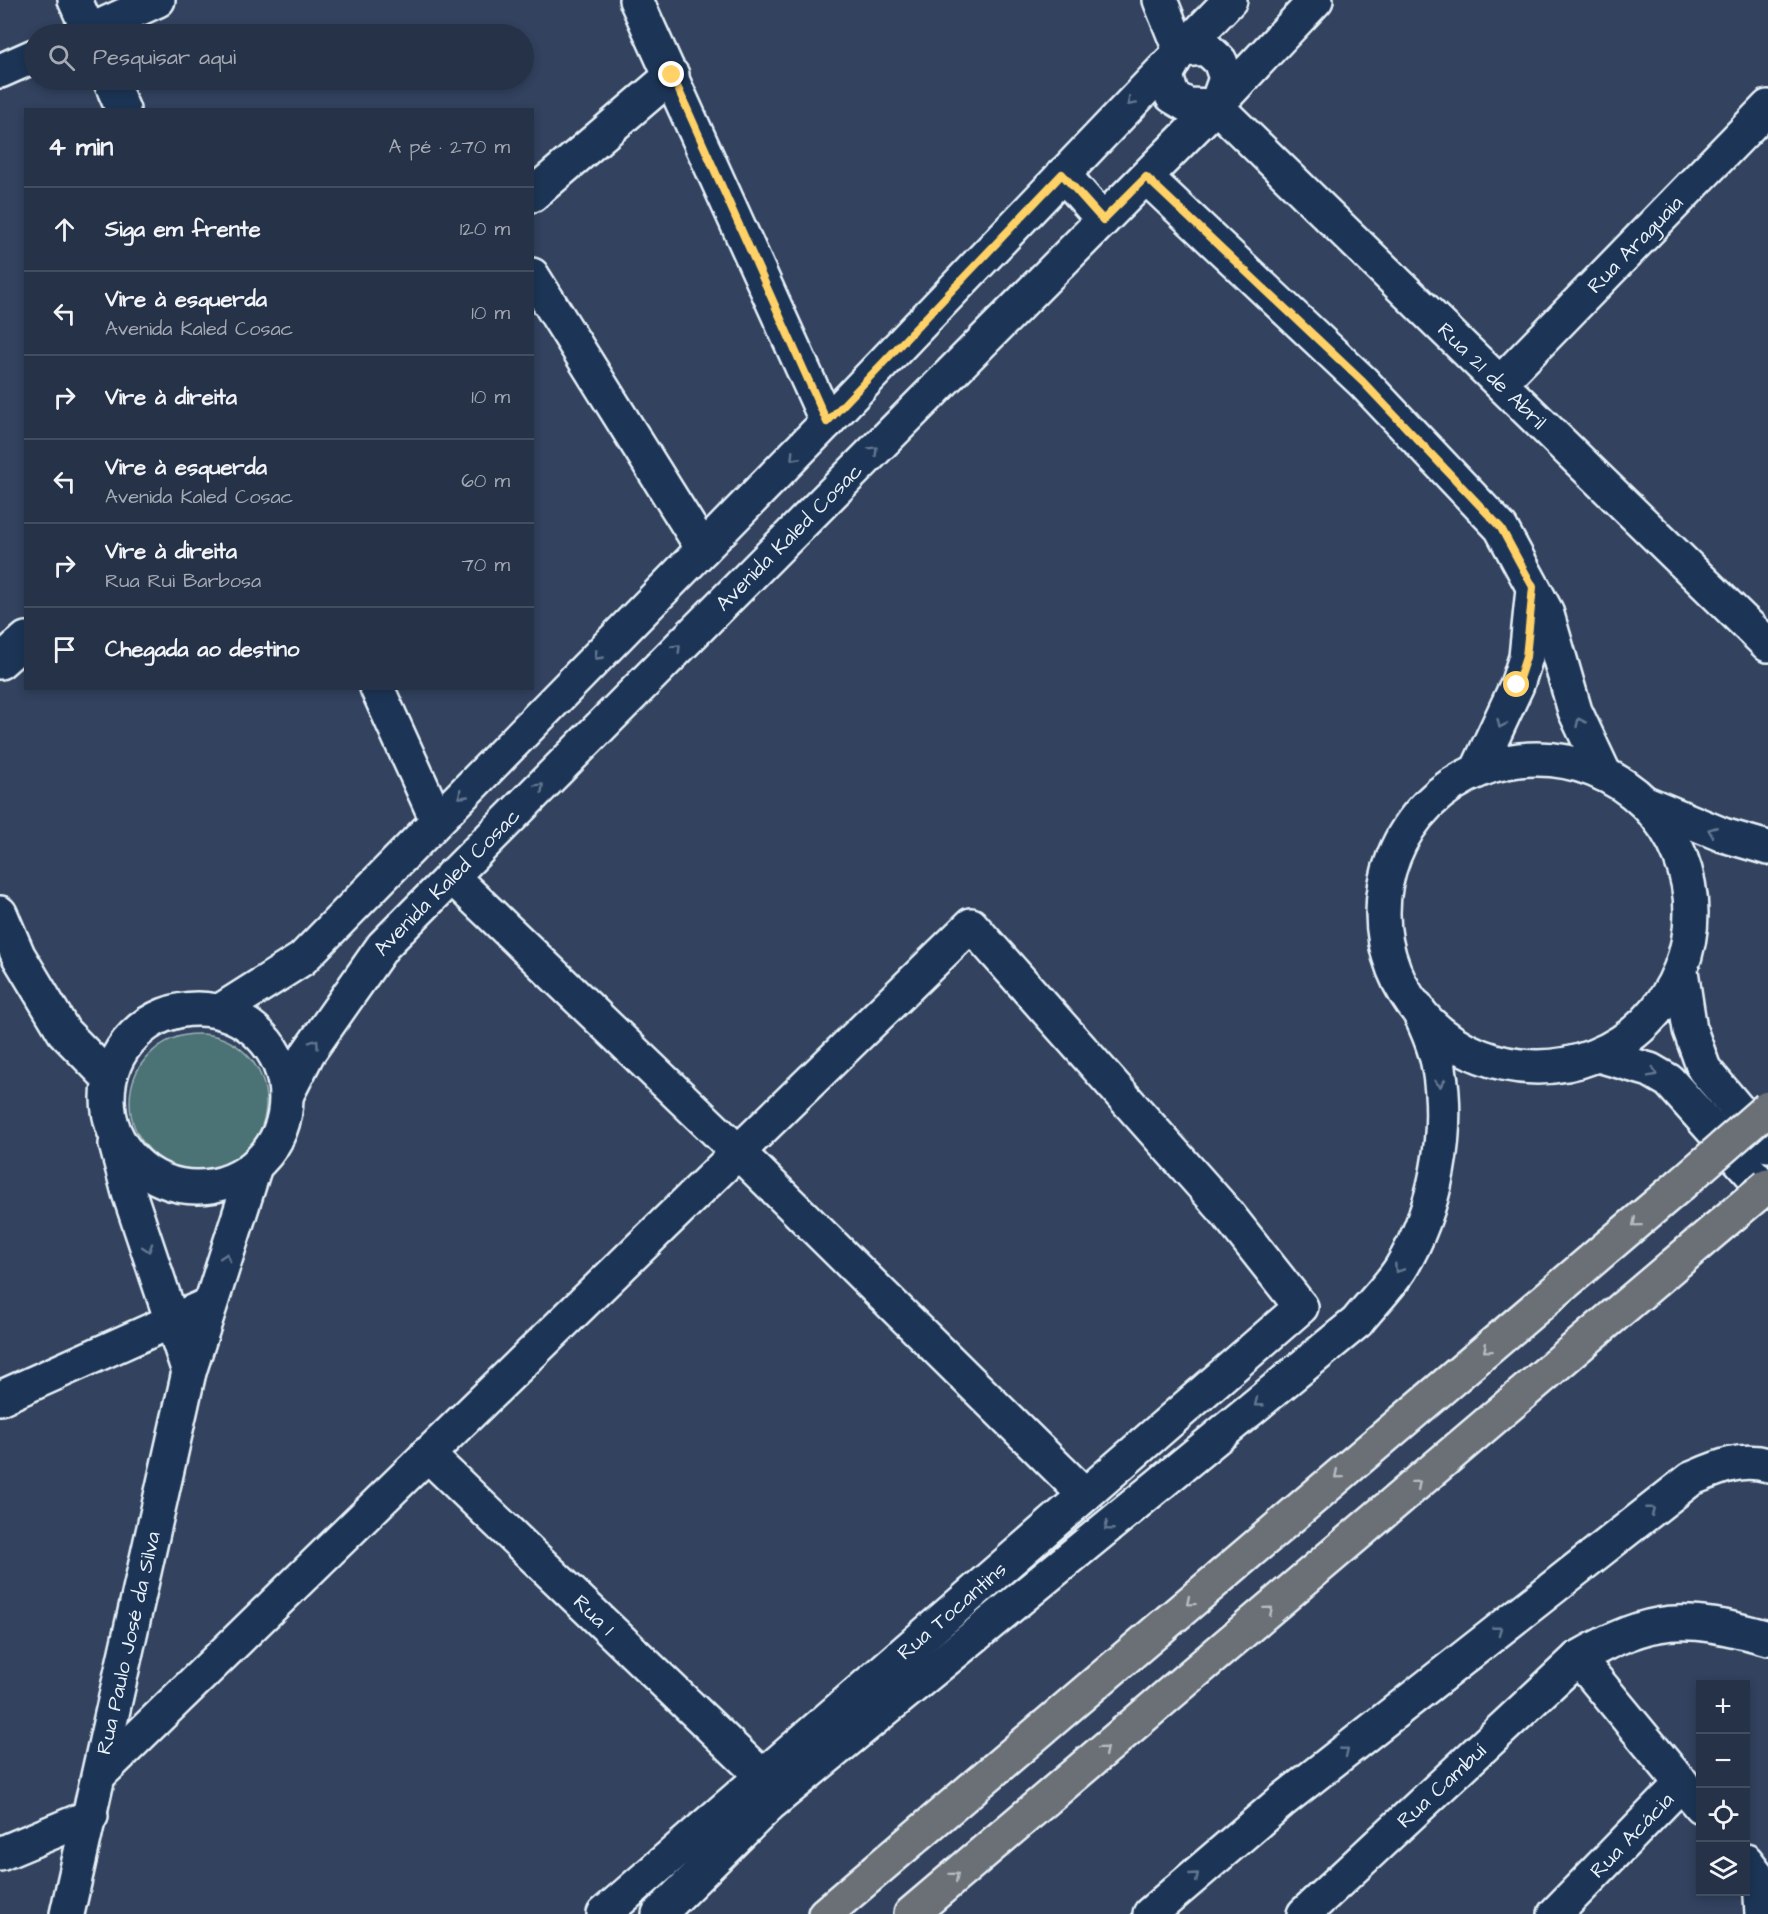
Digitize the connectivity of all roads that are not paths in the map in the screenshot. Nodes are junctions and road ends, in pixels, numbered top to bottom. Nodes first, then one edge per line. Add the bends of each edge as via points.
1 (75, 0) edge
2 (158, 0) edge
3 (636, 0) edge
4 (1160, 0) edge
5 (1230, 0) edge
6 (1316, 0) edge
7 (83, 24) edge
8 (108, 24) edge
9 (1180, 50) junction
10 (24, 60) edge
11 (0, 71) edge
12 (672, 75) junction
13 (114, 90) edge
14 (1216, 106) junction
15 (1768, 107) edge
16 (122, 108) edge
17 (1062, 174) junction
18 (1146, 177) junction
19 (534, 193) edge
20 (1103, 220) junction
21 (534, 277) edge
22 (1501, 382) junction
23 (827, 422) junction
24 (703, 549) junction
25 (1533, 587) junction
26 (24, 641) edge
27 (1768, 645) edge
28 (0, 662) edge
29 (378, 690) edge
30 (1477, 771) junction
31 (1605, 775) junction
32 (1646, 803) junction
33 (437, 820) junction
34 (1768, 848) edge
35 (451, 876) junction
36 (0, 913) edge
37 (9, 958) edge
38 (1681, 971) junction
39 (1417, 1007) junction
40 (220, 1011) junction
41 (1598, 1054) junction
42 (109, 1078) junction
43 (287, 1094) junction
44 (1768, 1108) edge
45 (112, 1128) junction
46 (1768, 1145) edge
47 (738, 1152) junction
48 (255, 1166) junction
49 (1768, 1185) edge
50 (1768, 1192) edge
51 (210, 1304) junction
52 (172, 1321) junction
53 (189, 1372) junction
54 (0, 1398) edge
55 (427, 1454) junction
56 (1768, 1465) edge
57 (1085, 1495) junction
58 (1768, 1638) edge
59 (1578, 1658) junction
60 (100, 1774) junction
61 (762, 1776) junction
62 (1691, 1794) edge
63 (91, 1816) junction
64 (0, 1854) edge
65 (1750, 1866) edge
66 (67, 1914) edge
67 (604, 1914) edge
68 (659, 1914) edge
69 (825, 1914) edge
70 (911, 1914) edge
71 (1150, 1914) edge
72 (1304, 1914) edge
73 (1555, 1914) edge
74 (1762, 1914) edge

1 - 7 street
2 - 8 street
3 - 12 street
4 - 9 street
5 - 9 street
6 - 14 street, Avenida Kaled Cosac
9 - 14 street via 1206,48 1220,61 1226,78
9 - 14 street via 1166,75 1172,96 1187,105
9 -> 17 street
10 - 11 street
12 - 19 street
12 - 23 street
13 - 16 street
14 - 18 street, Avenida Kaled Cosac
14 - 22 street, Rua 21 de Abril
15 - 22 street, Rua Araguaia
17 - 20 street
17 - 23 street
18 - 20 street, Avenida Kaled Cosac
18 - 25 street via 1363,382 1476,498 1501,528
35 -> 20 street, Avenida Kaled Cosac
21 - 24 street
22 - 27 street, Rua 21 de Abril
23 -> 24 street
24 -> 33 street
25 -> 30 street via 1526,657
31 -> 25 street via 1575,711 1546,612
26 - 28 street
29 - 33 street
30 - 31 street via 1506,762 1536,759 1567,762
30 - 39 street via 1427,804 1394,854 1385,883 1386,943 1395,972
31 - 32 street
34 -> 32 street via 1723,835
32 - 38 street via 1680,853 1689,882 1692,912
33 - 40 street via 302,959
43 -> 35 street, Avenida Kaled Cosac via 308,1053 383,946
35 - 47 street
36 - 37 street
37 - 42 street via 64,1032
38 - 41 street via 1648,1021
38 - 46 street via 1690,1030 1704,1069
39 - 41 street via 1452,1041 1508,1064 1569,1063
39 -> 68 street via 1439,1068 1442,1116 1438,1167 1426,1213 1400,1268 1357,1322 770,1804
40 - 42 street via 191,1008 163,1014 139,1029 119,1051
40 - 43 street via 246,1022 267,1042 282,1067
41 -> 50 street via 1650,1070 1668,1082
42 - 45 street via 107,1103
43 - 48 street via 280,1134
44 -> 69 highway, bridge
45 - 48 street via 126,1153 147,1173 174,1185 202,1188 230,1181
45 -> 52 street via 129,1193
47 - 55 street
47 - 57 street
47 - 57 street, Rua Tocantins via 971,924 1226,1212 1301,1307
51 -> 48 street, Rua Paulo José da Silva
70 -> 49 highway, bridge
51 - 52 street
51 - 53 street, Rua Paulo José da Silva
52 - 53 street
52 - 54 street
53 - 60 street, Rua Paulo José da Silva
55 - 60 street
55 - 61 street, Rua 1
71 -> 56 street via 1283,1800 1691,1479 1728,1463
57 - 61 street, Rua Tocantins
58 - 59 street, Rua Cambuí via 1693,1621 1663,1623 1617,1636
59 - 62 street
59 - 72 street, Rua Cambuí
60 - 63 street, Rua Paulo José da Silva
61 - 67 street, Rua Tocantins
62 - 73 street, Rua Acácia
63 - 64 street
63 - 66 street, Rua Paulo José da Silva
65 - 74 street via 1760,1879

